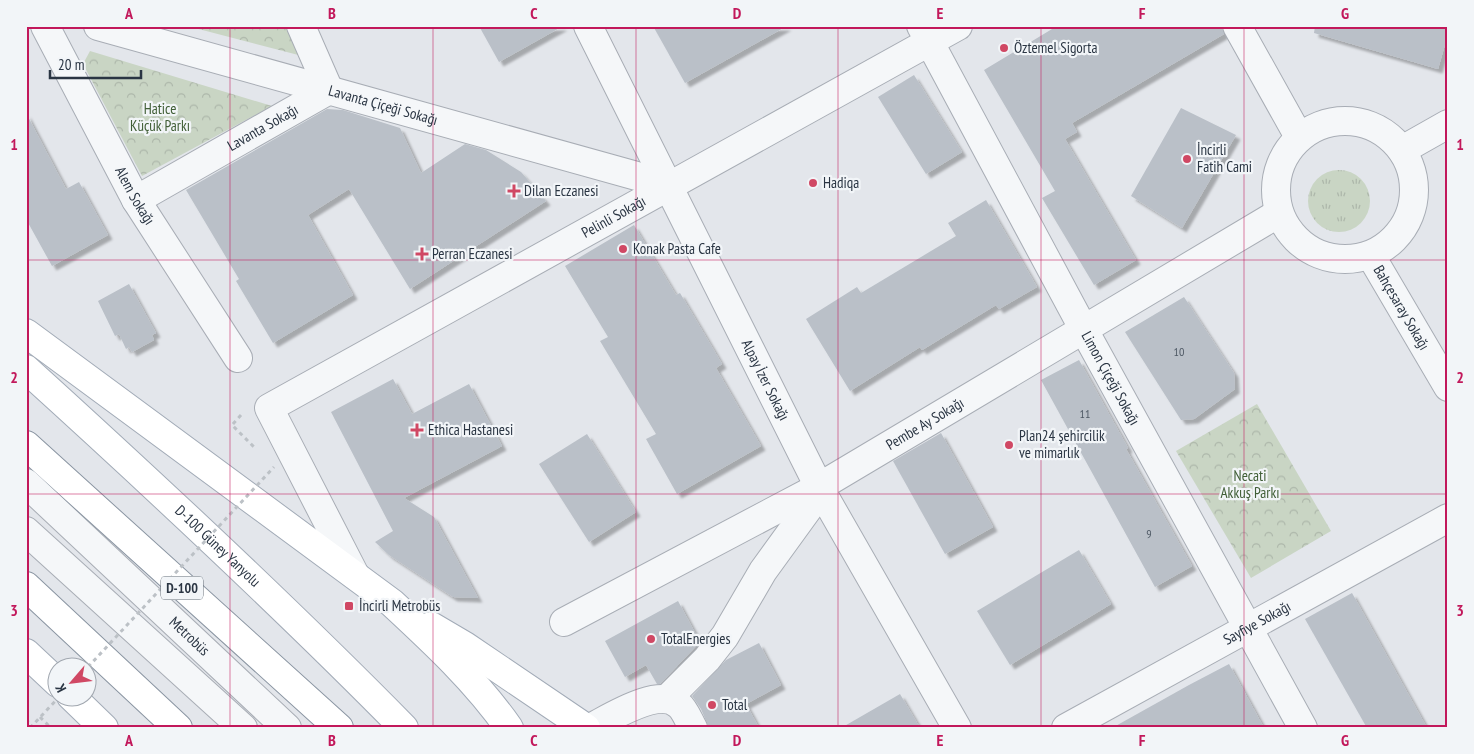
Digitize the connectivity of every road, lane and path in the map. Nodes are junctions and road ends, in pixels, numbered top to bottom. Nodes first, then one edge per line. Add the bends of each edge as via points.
1 (45, 26) edge
2 (98, 26) edge
3 (301, 26) edge
4 (588, 26) edge
5 (958, 26) edge
6 (1237, 26) edge
7 (925, 34) edge
8 (329, 90) junction
9 (1448, 124) edge
10 (1299, 137) junction
11 (1402, 150) junction
12 (668, 185) junction
13 (136, 200) junction
14 (1279, 213) junction
15 (1370, 256) junction
16 (1084, 330) junction
17 (26, 333) edge
18 (238, 358) dead end
19 (26, 369) edge
20 (1448, 387) edge
21 (26, 445) edge
22 (274, 467) dead end
23 (26, 484) edge
24 (819, 488) junction
25 (1448, 518) edge
26 (26, 531) edge
27 (355, 575) junction
28 (26, 586) edge
29 (392, 603) junction
30 (564, 622) dead end
31 (1247, 630) junction
32 (26, 653) edge
33 (98, 656) edge
34 (48, 674) edge
35 (668, 698) junction
36 (50, 706) edge
37 (81, 706) edge
38 (40, 717) junction
39 (26, 719) edge
40 (32, 728) edge
41 (51, 728) edge
42 (104, 728) edge
43 (178, 728) edge
44 (242, 728) edge
45 (287, 728) edge
46 (339, 728) edge
47 (404, 728) edge
48 (509, 728) edge
49 (586, 728) edge
50 (590, 728) edge
51 (694, 728) edge
52 (957, 728) edge
53 (1066, 728) edge
54 (1303, 728) edge

1 - 13 street, Alem Sokağı
2 - 8 street, Lavanta Çiçeği Sokağı
3 - 8 street
4 - 12 street, Alpay İzer Sokağı
5 - 7 street, Pelinli Sokağı
6 - 10 street
7 - 12 street, Pelinli Sokağı
7 - 16 street, Limon Çiçeği Sokağı
8 - 12 street, Lavanta Çiçeği Sokağı
8 - 13 street, Lavanta Sokağı
9 - 11 street
10 - 11 street via 1319,125 1341,120 1365,123 1386,133
10 - 14 street via 1286,153 1278,172
11 - 15 street via 1412,168 1415,190 1412,210 1403,230 1389,245
12 - 24 street, Alpay İzer Sokağı
12 - 27 street, Pelinli Sokağı via 269,408
13 - 18 street, Alem Sokağı
14 - 15 street via 1300,244 1316,253 1334,259
14 - 16 street, Pembe Ay Sokağı
15 - 20 street, Bahçesaray Sokağı
16 - 24 street, Pembe Ay Sokağı
16 - 31 street, Limon Çiçeği Sokağı
17 - 27 main road
19 - 47 main road, D-100 Güney Yanyolu via 195,523
21 - 46 main road, D-100
22 - 33 path, bridge
23 - 45 street, Metrobüs
24 - 30 street, Pembe Ay Sokağı
24 - 35 street via 802,520 763,571 726,636
24 - 52 street, Alpay İzer Sokağı
25 - 31 street, Sayfiye Sokağı
26 - 44 street
27 - 29 main road
28 - 43 main road
29 - 48 main road via 478,688
29 - 49 main road via 465,646
31 - 53 street, Sayfiye Sokağı
31 - 54 street, Limon Çiçeği Sokağı
32 - 34 main road
35 - 50 street via 637,704
35 - 51 street via 679,705
36 - 38 path, bridge
37 - 42 main road
38 - 40 path, bridge
38 - 41 path
39 - 40 path

